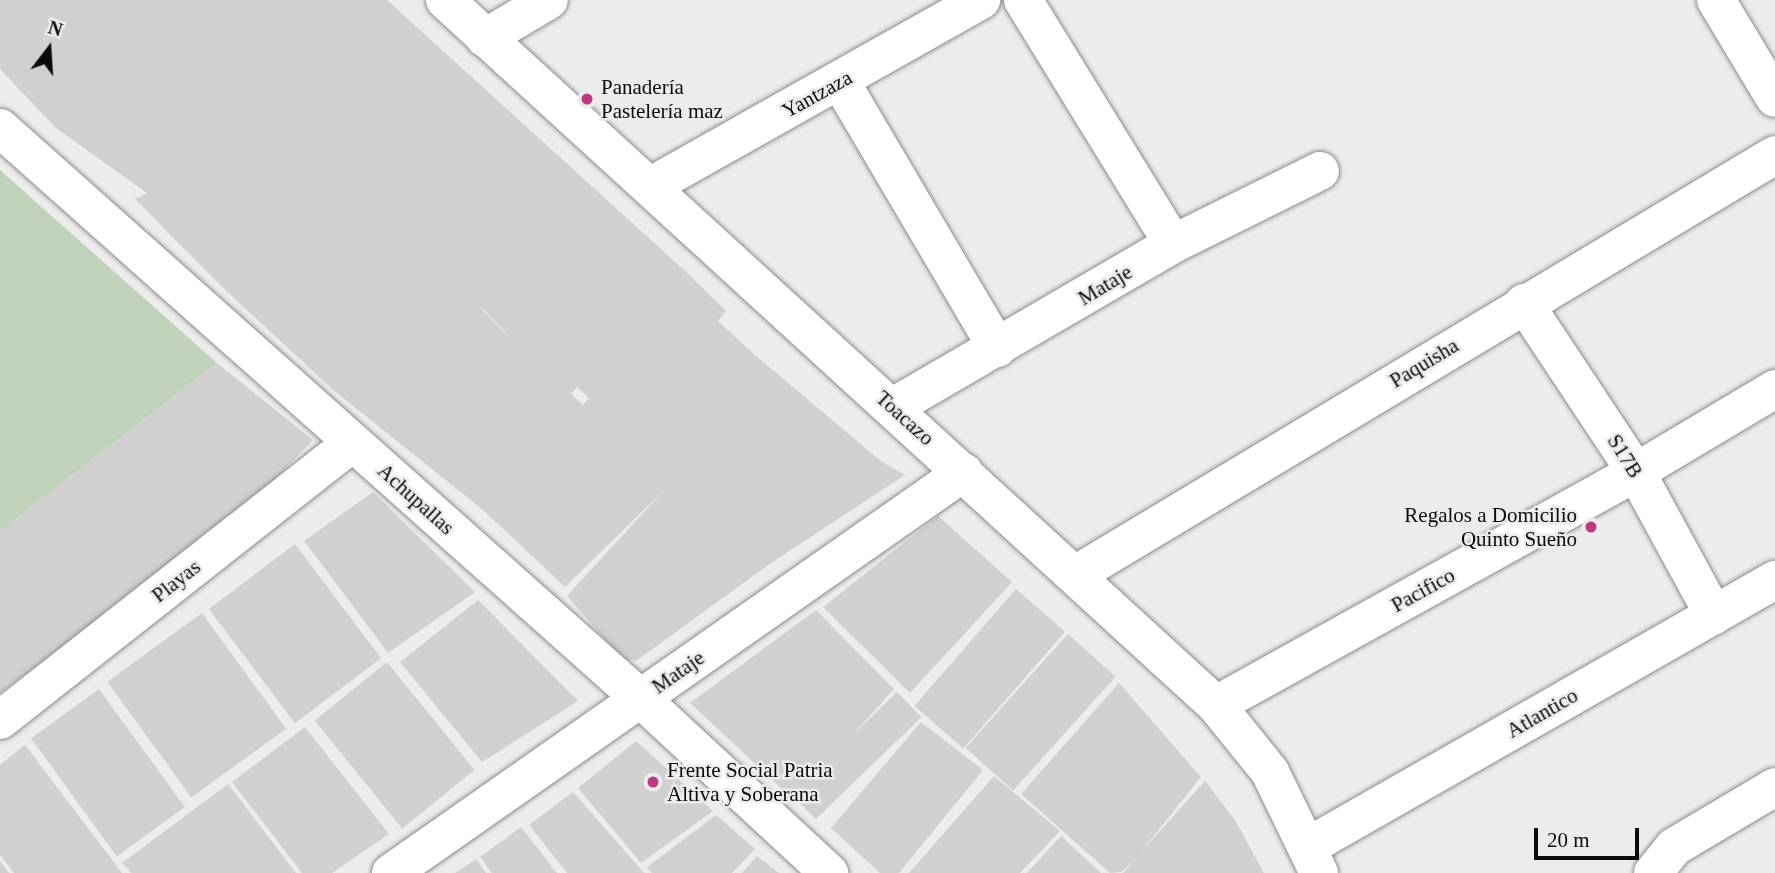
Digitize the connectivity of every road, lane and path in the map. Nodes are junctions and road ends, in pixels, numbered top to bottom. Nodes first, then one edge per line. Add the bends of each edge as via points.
1 (445, 0) edge
2 (549, 0) edge
3 (981, 0) edge
4 (1023, 0) edge
5 (1716, 0) edge
6 (485, 38) junction
7 (840, 81) junction
8 (1775, 98) edge
9 (0, 128) edge
10 (1775, 155) edge
11 (1320, 171) dead end
12 (651, 186) junction
13 (1173, 244) junction
14 (1524, 303) junction
15 (997, 348) junction
16 (1775, 388) edge
17 (893, 407) junction
18 (352, 443) junction
19 (964, 472) junction
20 (1636, 472) junction
21 (1075, 575) junction
22 (1775, 580) edge
23 (1714, 615) junction
24 (640, 698) junction
25 (1216, 705) junction
26 (0, 720) edge
27 (1775, 787) edge
28 (1314, 860) edge
29 (391, 873) edge
30 (829, 873) edge
31 (1653, 873) edge

1 - 6 street, Toacazo
2 - 6 street
3 - 7 street, Yantzaza
4 - 13 street
5 - 8 street
6 - 12 street, Toacazo
7 - 12 street, Yantzaza
7 - 15 street
9 - 18 street, Achupallas
10 - 14 street, Paquisha
11 - 13 street, Mataje
12 - 17 street, Toacazo
13 - 15 street, Mataje
14 - 20 street, S17B
14 - 21 street, Paquisha
15 - 17 street, Mataje
16 - 20 street, Pacifico
17 - 19 street, Toacazo
18 - 24 street, Achupallas
18 - 26 street, Playas
19 - 21 street, Toacazo
19 - 24 street, Mataje
20 - 23 street, S17B
20 - 25 street, Pacifico
21 - 25 street, Toacazo
22 - 23 street, Atlantico
23 - 28 street, Atlantico
24 - 29 street, Mataje
24 - 30 street, Achupallas
25 - 28 street, Toacazo via 1270,772
27 - 31 street via 1674,847

